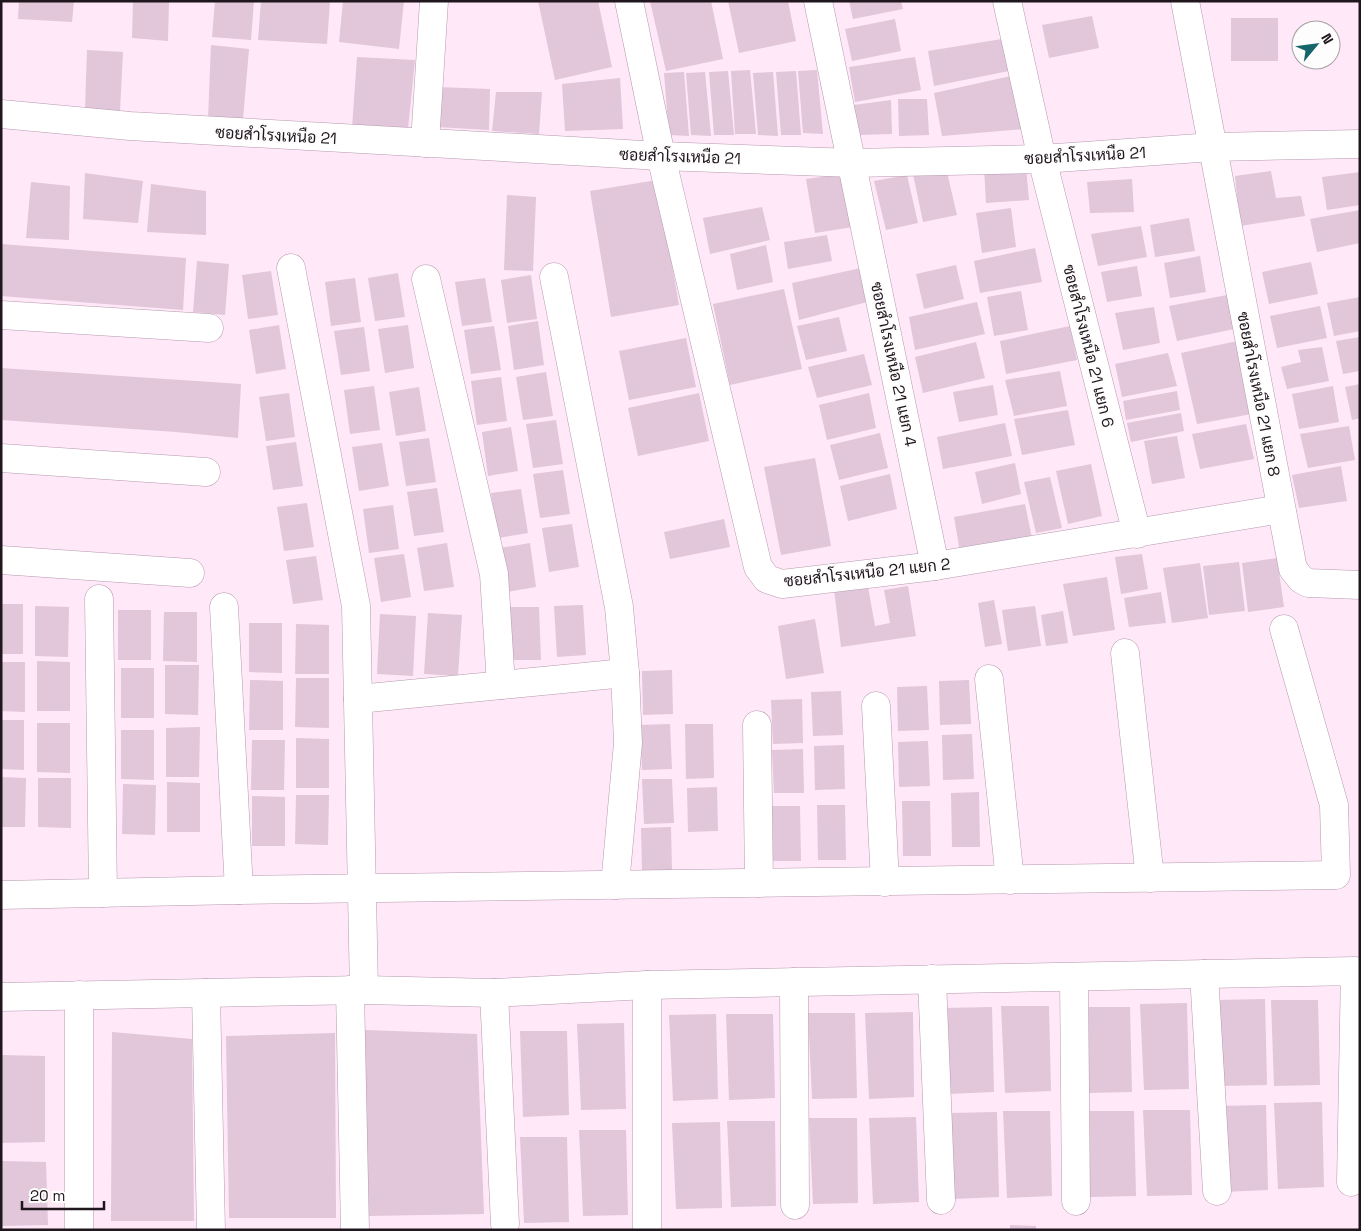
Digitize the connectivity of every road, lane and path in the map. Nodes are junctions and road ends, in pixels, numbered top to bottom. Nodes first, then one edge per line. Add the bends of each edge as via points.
1 (434, 1) edge
2 (629, 1) edge
3 (818, 1) edge
4 (1007, 1) edge
5 (1185, 1) edge
6 (1, 114) edge
7 (425, 143) junction
8 (1360, 144) edge
9 (1213, 147) junction
10 (661, 156) junction
11 (1042, 159) junction
12 (853, 163) junction
13 (292, 268) dead end
14 (554, 277) dead end
15 (426, 279) dead end
16 (1, 315) edge
17 (209, 328) dead end
18 (1, 458) edge
19 (206, 472) dead end
20 (1281, 509) junction
21 (1137, 534) junction
22 (1, 560) edge
23 (935, 566) junction
24 (190, 573) dead end
25 (1360, 585) edge
26 (100, 600) dead end
27 (224, 607) dead end
28 (1284, 629) dead end
29 (1125, 653) dead end
30 (625, 673) junction
31 (989, 679) dead end
32 (502, 685) junction
33 (358, 699) junction
34 (876, 706) dead end
35 (757, 724) dead end
36 (1150, 878) junction
37 (1010, 880) junction
38 (885, 882) junction
39 (759, 883) junction
40 (615, 885) junction
41 (362, 889) junction
42 (239, 890) junction
43 (103, 893) junction
44 (1, 895) edge
45 (1204, 974) junction
46 (1074, 977) junction
47 (932, 979) junction
48 (794, 982) junction
49 (647, 984) junction
50 (357, 990) junction
51 (206, 993) junction
52 (494, 993) junction
53 (79, 995) junction
54 (1, 997) edge
55 (1351, 1182) dead end
56 (1217, 1192) dead end
57 (941, 1200) dead end
58 (1076, 1201) dead end
59 (795, 1204) dead end
60 (505, 1224) dead end
61 (647, 1227) dead end
62 (79, 1230) edge
63 (211, 1230) edge
64 (355, 1230) edge

1 - 7 street
2 - 10 street, ซอยสำโรงเหนือ 21 แยก 2
3 - 12 street, ซอยสำโรงเหนือ 21 แยก 4
4 - 11 street, ซอยสำโรงเหนือ 21 แยก 6
5 - 9 street, ซอยสำโรงเหนือ 21 แยก 8
6 - 7 street, ซอยสำโรงเหนือ 21 via 130,126
7 - 10 street, ซอยสำโรงเหนือ 21
8 - 9 street, ซอยสำโรงเหนือ 21
9 - 11 street, ซอยสำโรงเหนือ 21
9 - 20 street, ซอยสำโรงเหนือ 21 แยก 8
10 - 12 street, ซอยสำโรงเหนือ 21
10 - 23 street, ซอยสำโรงเหนือ 21 แยก 2 via 758,567 767,579 782,584
11 - 12 street, ซอยสำโรงเหนือ 21
11 - 21 street, ซอยสำโรงเหนือ 21 แยก 6
12 - 23 street, ซอยสำโรงเหนือ 21 แยก 4
13 - 33 street via 356,606
14 - 30 street via 619,607
15 - 32 street via 494,574
16 - 17 street
18 - 19 street
20 - 21 street, ซอยสำโรงเหนือ 21 แยก 2
20 - 25 street, ซอยสำโรงเหนือ 21 แยก 8 via 1293,569 1301,579 1308,583
21 - 23 street, ซอยสำโรงเหนือ 21 แยก 2
22 - 24 street
26 - 43 street
27 - 42 street
28 - 36 street via 1334,805 1336,875
29 - 36 street
30 - 32 street
30 - 40 street via 628,743
31 - 37 street
32 - 33 street
33 - 41 street
34 - 38 street
35 - 39 street
36 - 37 street
37 - 38 street
38 - 39 street
39 - 40 street
40 - 41 street
41 - 42 street
41 - 50 street
42 - 43 street
43 - 44 street
45 - 46 street
45 - 55 street via 1355,971
45 - 56 street
46 - 47 street
46 - 58 street
47 - 48 street
47 - 57 street
48 - 49 street
48 - 59 street
49 - 52 street
49 - 61 street
50 - 51 street
50 - 52 street
50 - 64 street
51 - 53 street
51 - 63 street
52 - 60 street
53 - 54 street
53 - 62 street

